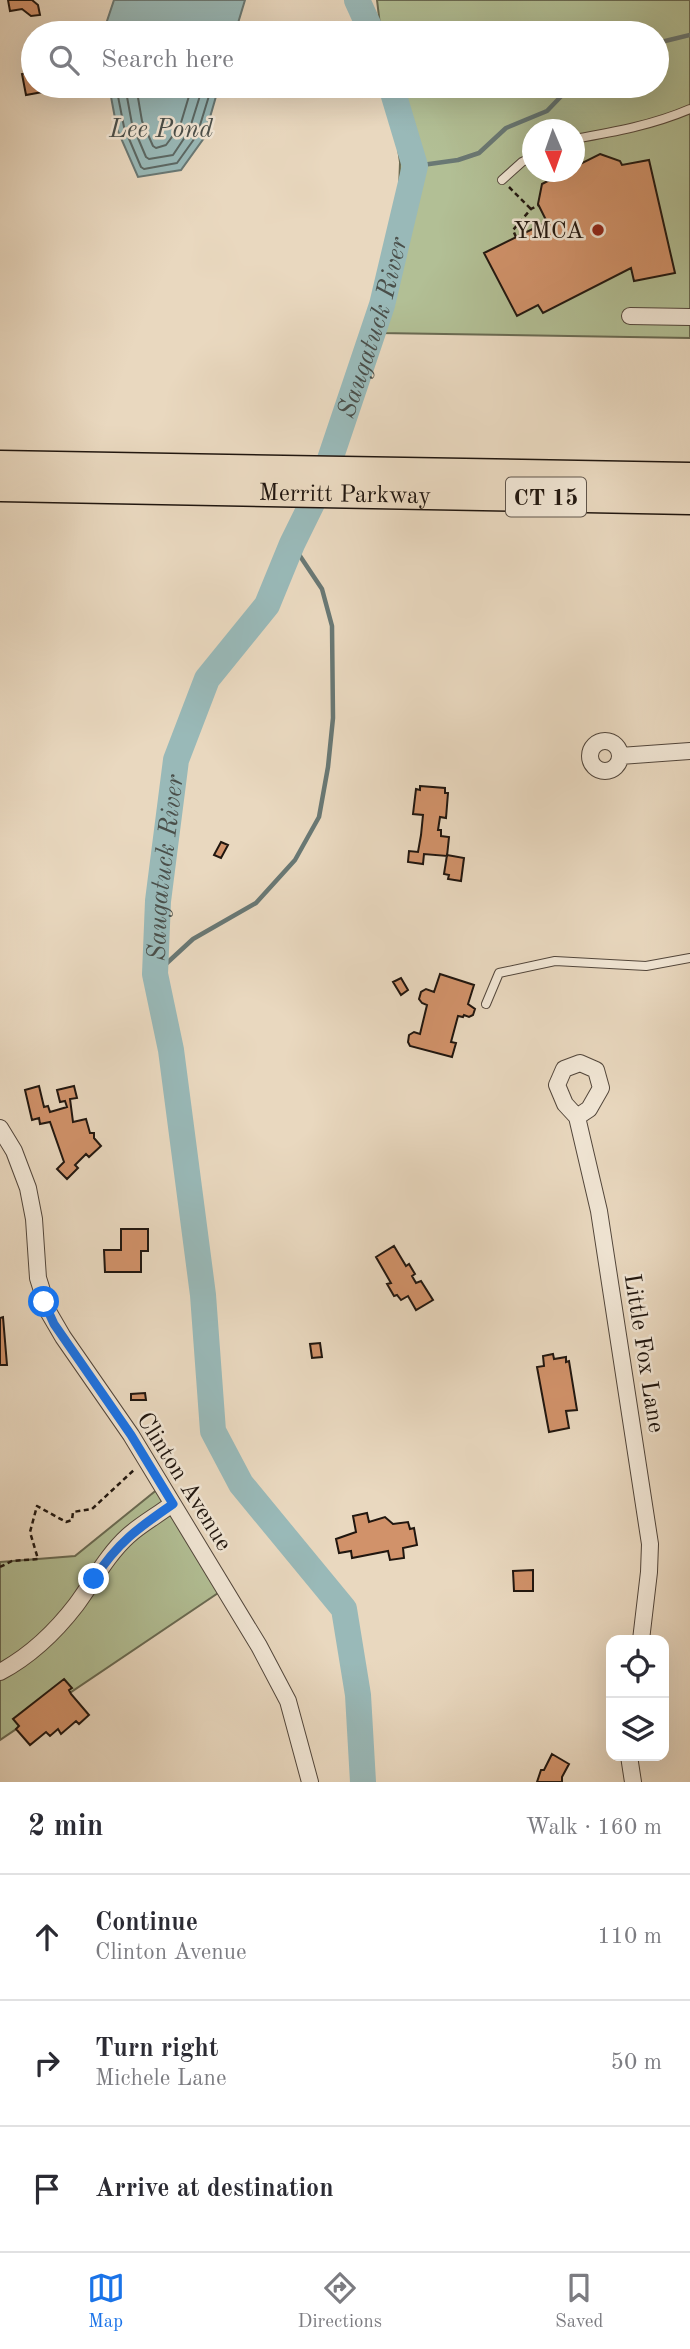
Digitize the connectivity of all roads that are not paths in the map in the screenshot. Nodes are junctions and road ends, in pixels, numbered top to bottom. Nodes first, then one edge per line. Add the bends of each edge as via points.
1 (690, 109) edge
2 (585, 137) edge
3 (522, 162) edge
4 (502, 180) road end
5 (631, 316) dead end
6 (690, 317) edge
7 (0, 465) edge
8 (690, 477) edge
9 (231, 479) junction
10 (403, 482) junction
11 (0, 487) edge
12 (690, 500) edge
13 (690, 751) edge
14 (620, 756) dead end
15 (690, 958) edge
16 (486, 1004) dead end
17 (578, 1117) dead end
18 (0, 1128) edge
19 (173, 1504) junction
20 (642, 1635) edge
21 (0, 1672) edge
22 (630, 1761) edge
23 (310, 1782) edge
24 (633, 1782) edge

1 - 2 lane via 670,118
3 - 4 lane
5 - 6 street
7 - 9 highway, Merritt Parkway / CT 15
8 - 10 highway, Merritt Parkway / CT 15
9 - 10 highway, Merritt Parkway / CT 15
9 - 11 highway, Merritt Parkway / CT 15
10 - 12 highway, Merritt Parkway / CT 15
13 - 14 street
15 - 16 lane via 646,966 555,961 524,966 499,973
17 - 20 street, Little Fox Lane via 599,1211 648,1531 649,1572
18 - 19 street, Clinton Avenue via 28,1188 38,1278 49,1313
19 - 21 street via 128,1536 59,1626
19 - 23 street, Clinton Avenue via 288,1701
22 - 24 street

